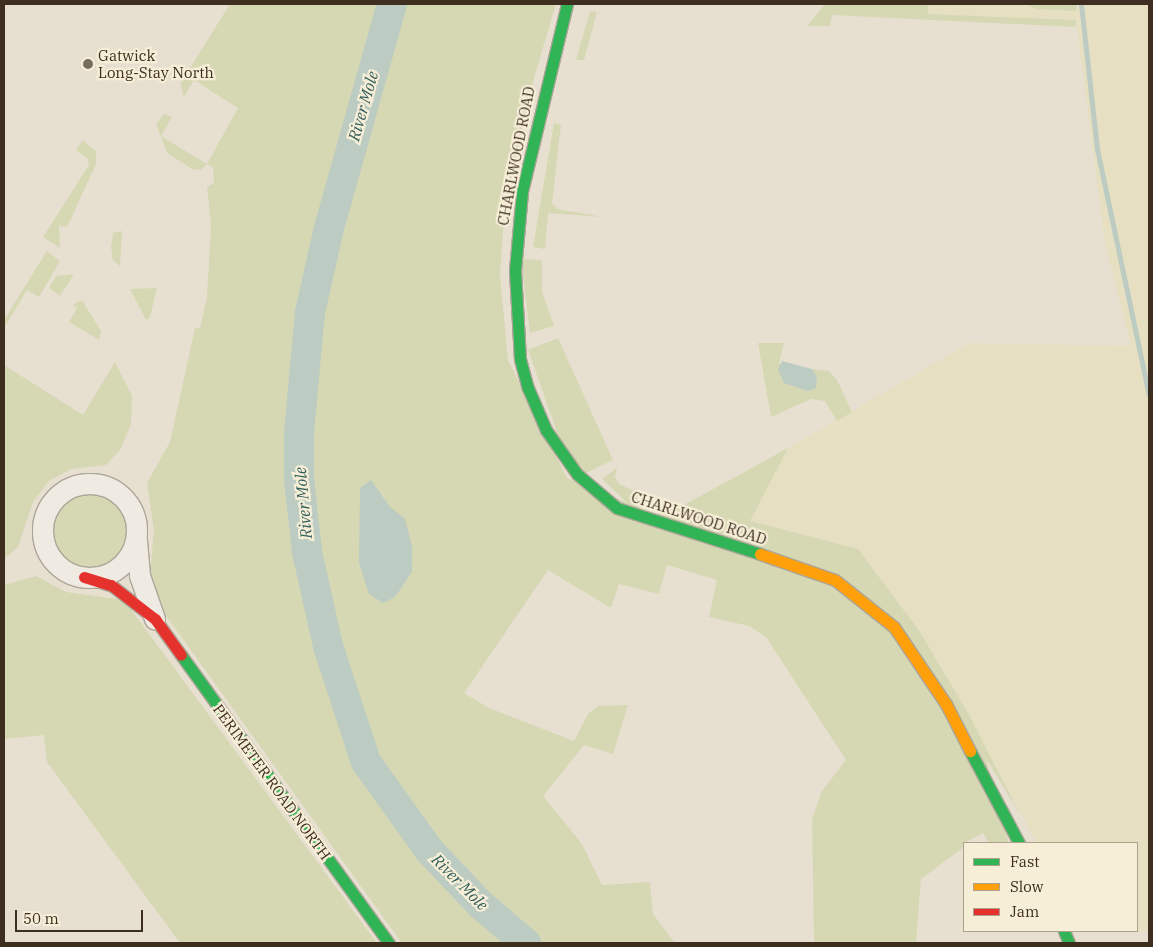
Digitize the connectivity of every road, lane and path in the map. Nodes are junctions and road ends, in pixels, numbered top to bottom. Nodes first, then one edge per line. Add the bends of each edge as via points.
1 (567, 4) edge
2 (138, 532) junction
3 (84, 577) junction
4 (155, 619) junction
5 (1018, 842) edge
6 (389, 943) edge

1 - 5 street, CHARLWOOD ROAD via 522,192 514,270 520,358 528,388 546,430 577,474 617,508 796,565 835,580 867,602 894,627 946,704
2 - 3 street via 130,556 117,569 99,577
2 - 3 street via 129,503 109,487 83,484 58,496 45,517 46,547 61,567
2 - 4 street, PERIMETER ROAD NORTH via 138,571
3 - 4 street, PERIMETER ROAD NORTH via 112,584
4 - 6 street, PERIMETER ROAD NORTH

